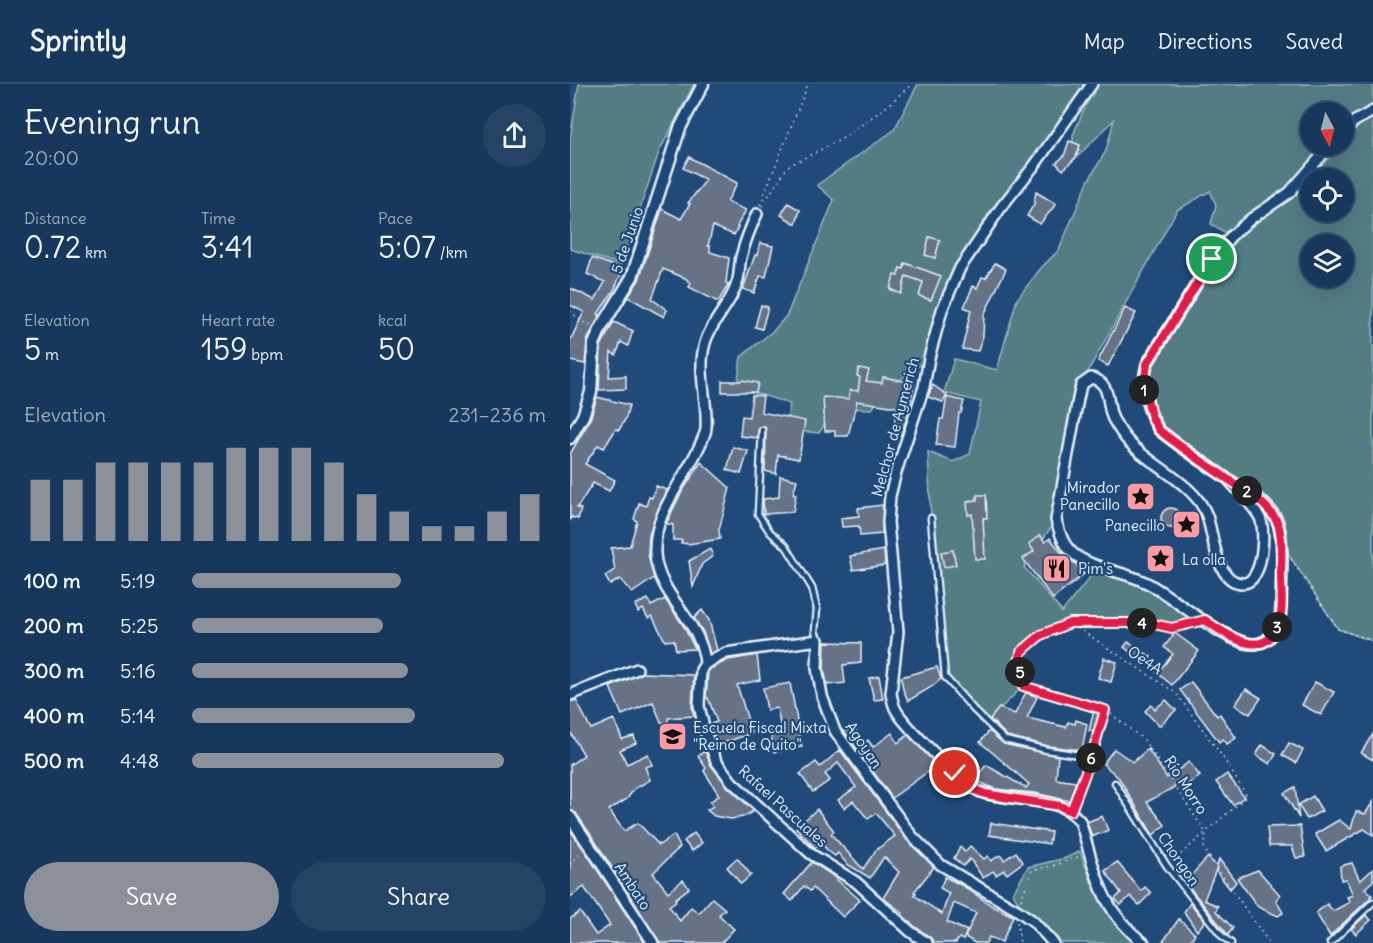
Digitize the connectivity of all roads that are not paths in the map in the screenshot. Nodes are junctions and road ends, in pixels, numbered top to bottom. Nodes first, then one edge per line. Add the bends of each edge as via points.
1 (703, 84) edge
2 (1092, 84) edge
3 (1373, 111) edge
4 (1354, 122) edge
5 (1321, 156) edge
6 (757, 214) road end
7 (762, 430) dead end
8 (570, 438) edge
9 (1228, 479) junction
10 (931, 518) dead end
11 (818, 640) junction
12 (705, 664) junction
13 (637, 669) dead end
14 (570, 695) edge
15 (1091, 758) road end
16 (1115, 783) dead end
17 (570, 817) edge
18 (588, 846) joint
19 (1373, 902) edge
20 (652, 943) edge
21 (927, 943) edge
22 (1053, 943) edge
23 (1144, 943) edge
24 (1231, 943) edge
25 (1330, 943) edge

1 - 8 street, 5 de Junio via 680,128 633,277 594,345 591,392
2 - 23 street, Melchor de Aymerich via 1002,206 950,287 916,415 896,472 888,516 898,622 891,693 897,711 975,790 1071,811 1080,821 1104,898 1126,928
3 - 4 street
5 - 9 street via 1289,193 1231,236 1212,259 1147,364 1144,386 1159,430
6 - 12 street, Rafael Pascuales via 743,251 738,282 705,343 702,367 706,430 655,535 660,578 696,636
7 - 11 lane, Agoyan via 758,514 786,546 812,588
9 - 9 street via 1261,519 1260,563 1256,575 1246,583 1231,580 1223,572 1200,500 1128,442 1113,418 1105,386 1091,378 1081,385 1056,520 1061,538 1074,554 1098,567 1146,582 1230,638 1246,644 1263,642 1276,629 1281,612 1281,543 1277,521 1262,501
10 - 15 lane via 945,678 1005,740
11 - 12 street via 726,653
11 - 22 street, Agoyan via 822,696 835,731 912,836 932,857 1033,921
12 - 21 street, Rafael Pascuales via 701,670 699,706 716,761 732,782 811,854 856,882
13 - 14 street
16 - 24 lane, Chongon via 1167,866
17 - 18 street
18 - 20 street, Ambato
19 - 25 lane

